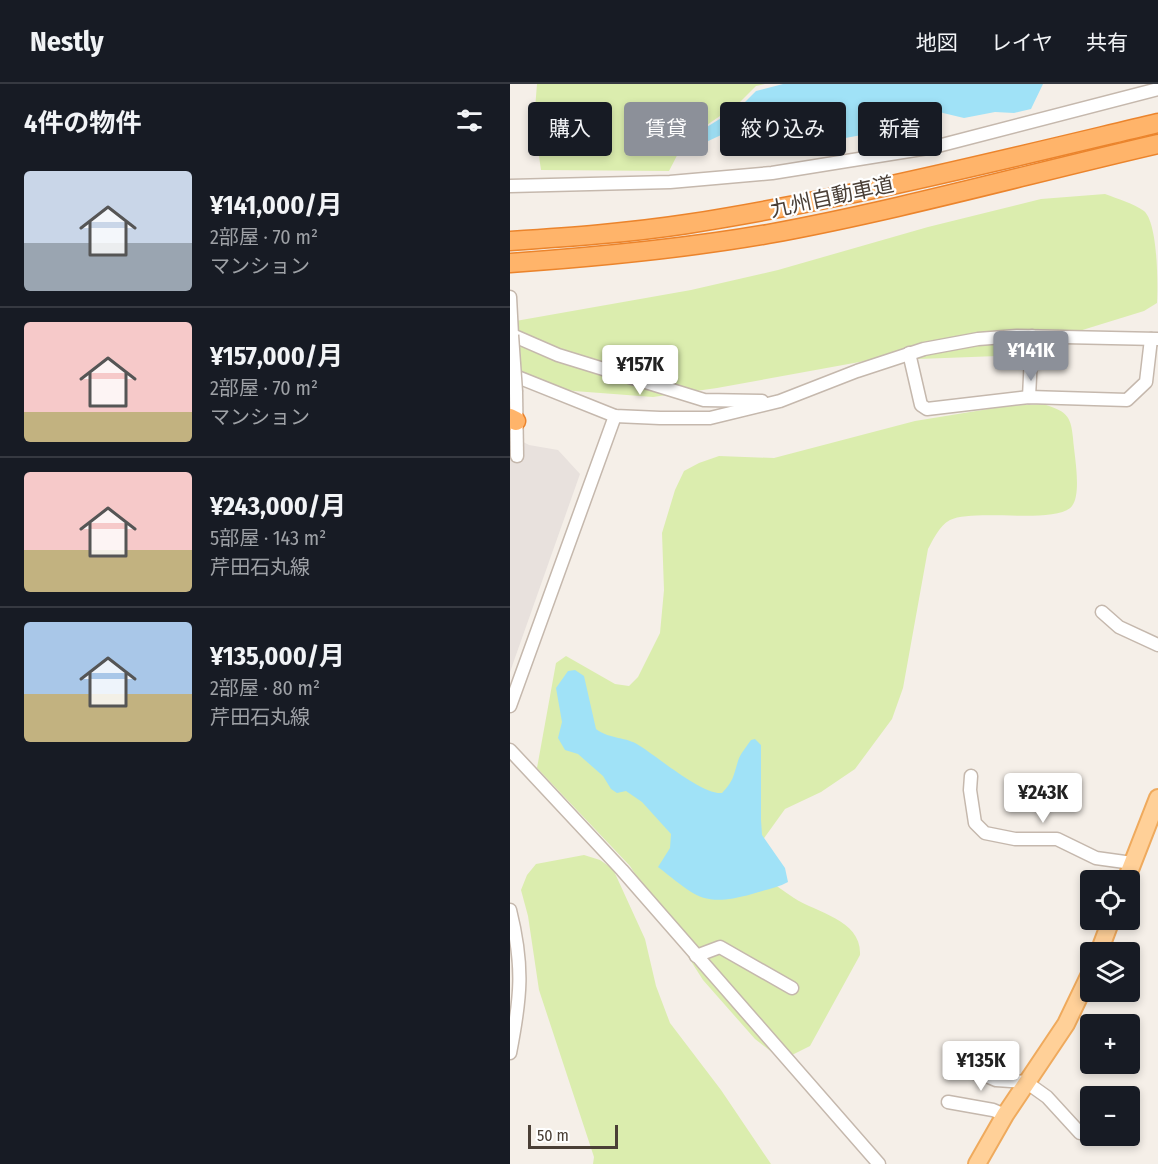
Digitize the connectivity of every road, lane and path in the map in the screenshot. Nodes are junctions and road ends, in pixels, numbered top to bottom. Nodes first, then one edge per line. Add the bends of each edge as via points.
1 (1158, 89) edge
2 (1158, 123) edge
3 (1158, 144) edge
4 (510, 186) edge
5 (510, 242) edge
6 (510, 263) edge
7 (510, 297) edge
8 (512, 335) junction
9 (1032, 336) junction
10 (1154, 339) edge
11 (909, 354) junction
12 (510, 374) edge
13 (1029, 397) junction
14 (780, 401) junction
15 (615, 416) junction
16 (513, 420) edge
17 (517, 456) dead end
18 (1102, 612) dead end
19 (1158, 645) edge
20 (510, 706) edge
21 (510, 750) edge
22 (970, 776) dead end
23 (1158, 798) edge
24 (1132, 863) junction
25 (1130, 870) edge
26 (510, 910) edge
27 (696, 956) junction
28 (792, 988) dead end
29 (1080, 995) edge
30 (510, 1053) edge
31 (957, 1070) dead end
32 (1026, 1082) junction
33 (948, 1102) dead end
34 (1005, 1115) junction
35 (1080, 1133) dead end
36 (879, 1164) edge
37 (977, 1164) edge

1 - 4 street via 934,147 772,173 670,182
2 - 5 highway, 九州自動車道 via 772,209 615,233
3 - 6 highway, 九州自動車道 via 768,234 687,247
7 - 8 street
8 - 14 street via 558,355 704,400
8 - 16 street, bridge via 516,392
9 - 10 street
9 - 11 street via 978,339
9 - 13 street
10 - 13 street via 1146,382 1127,400
11 - 13 street via 921,405 927,409
11 - 14 street
12 - 15 street
14 - 15 street via 710,418
15 - 20 street
16 - 17 street
18 - 19 street via 1119,627
21 - 27 street
22 - 24 street via 975,824 985,833 1015,839 1057,839 1096,858
23 - 24 main road
24 - 25 main road
26 - 30 street via 521,972
27 - 28 street via 720,947
27 - 36 street
29 - 32 main road via 1066,1024
31 - 32 street via 996,1080
32 - 34 main road
32 - 35 street via 1047,1097
33 - 34 street
34 - 37 main road

